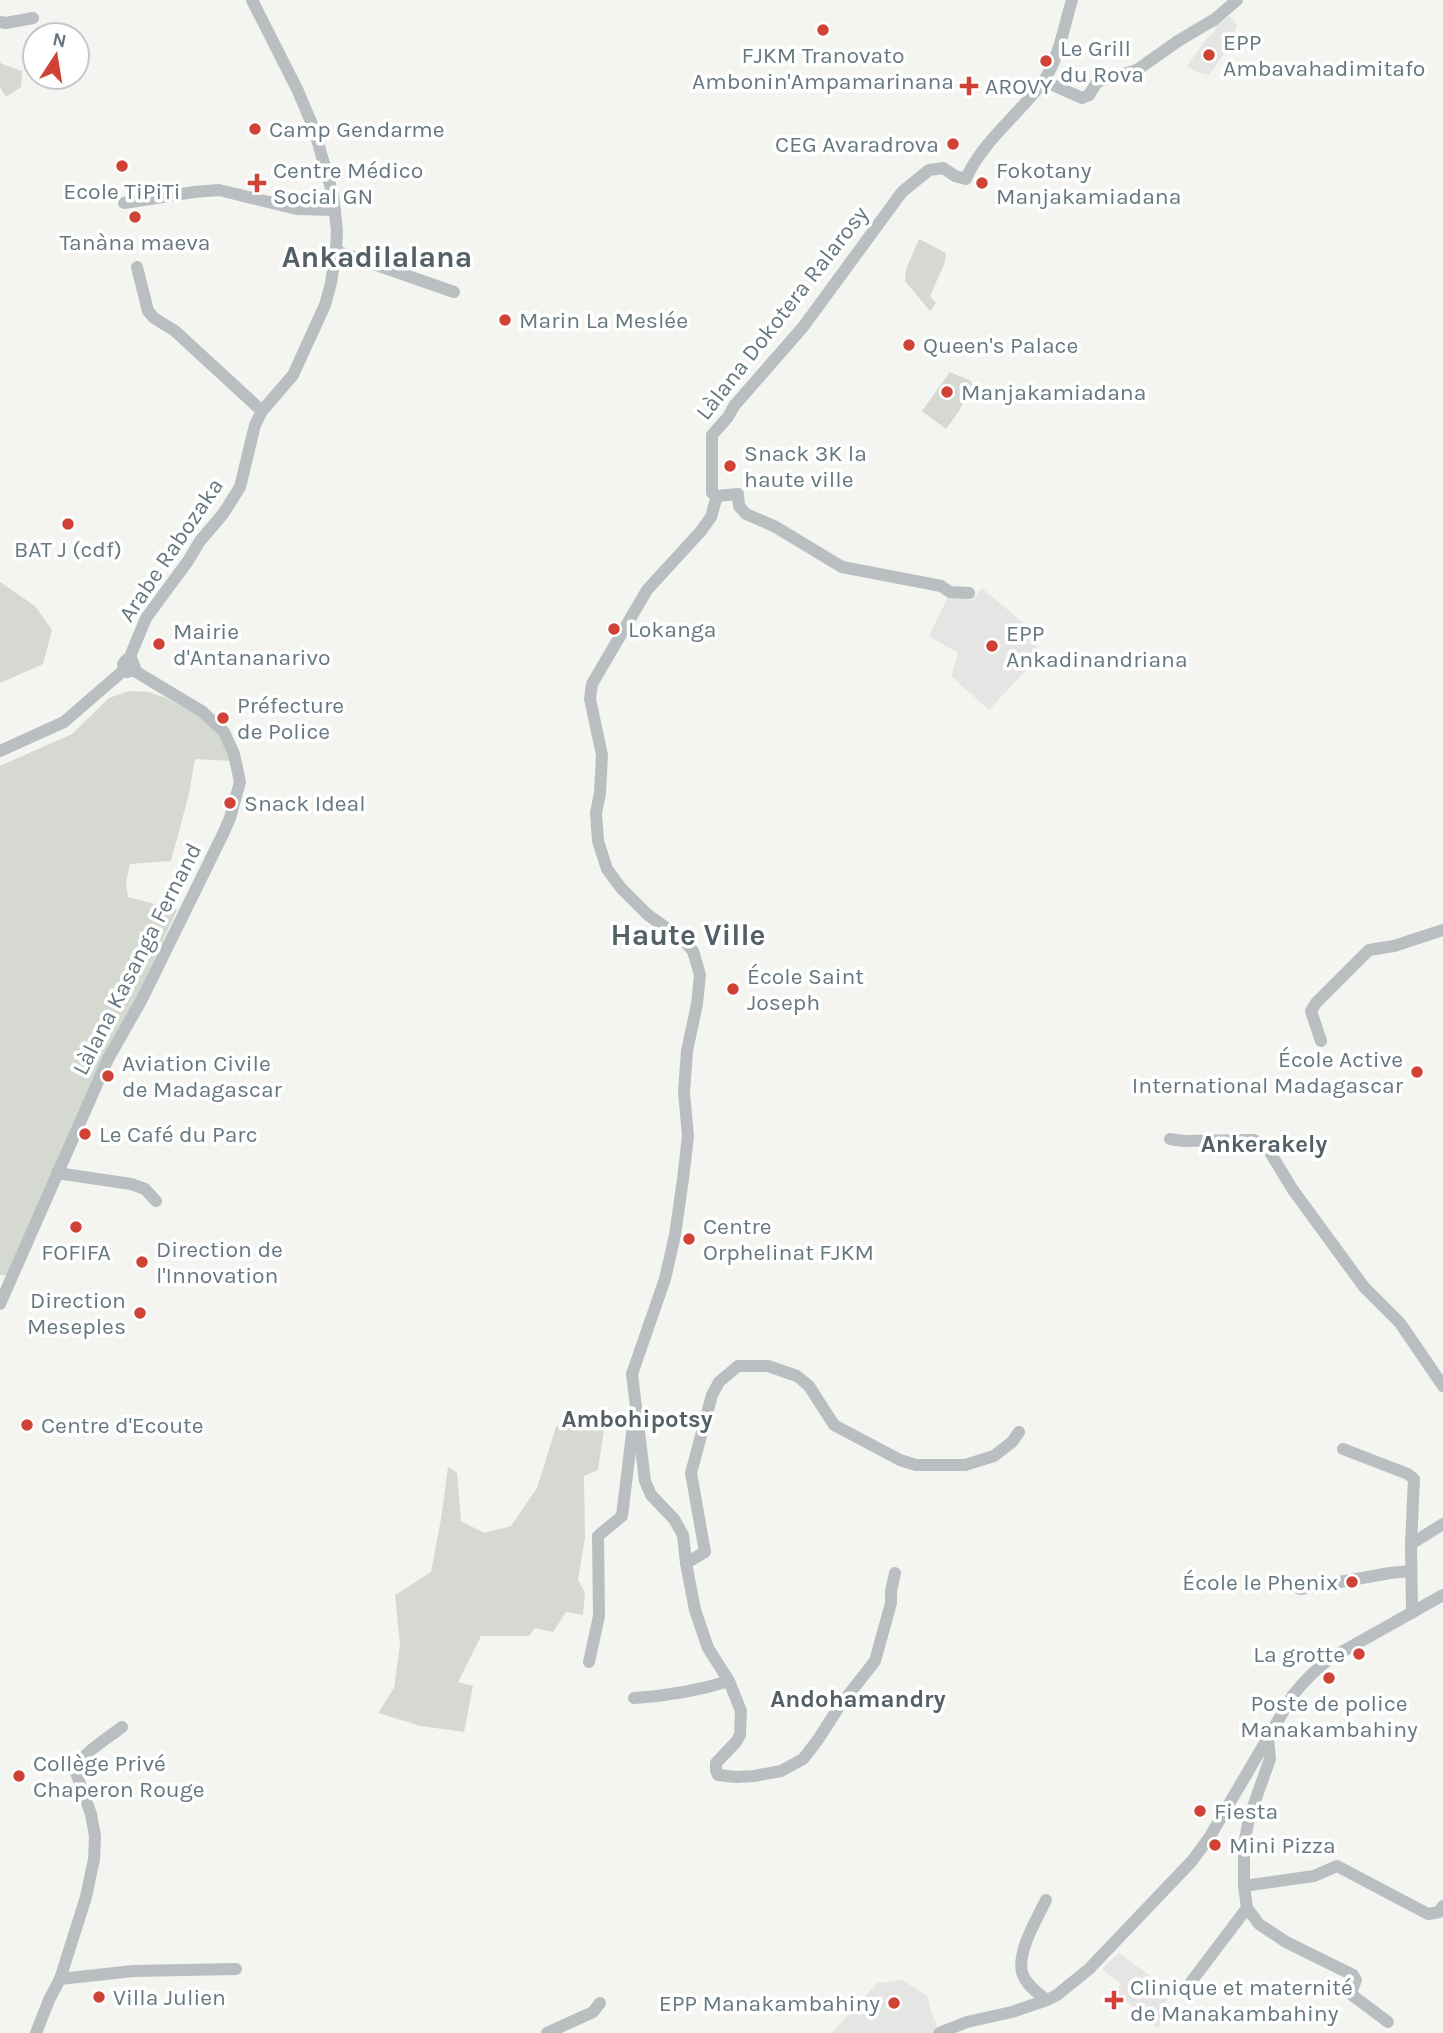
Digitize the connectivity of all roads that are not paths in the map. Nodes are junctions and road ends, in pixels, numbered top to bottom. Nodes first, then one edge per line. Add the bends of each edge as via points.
1 (252, 0) edge
2 (1072, 0) edge
3 (1237, 0) edge
4 (33, 18) dead end
5 (0, 22) edge
6 (1044, 81) junction
7 (124, 203) dead end
8 (335, 210) junction
9 (336, 251) junction
10 (137, 267) dead end
11 (454, 292) dead end
12 (262, 411) junction
13 (717, 496) junction
14 (969, 593) dead end
15 (129, 667) junction
16 (0, 751) edge
17 (1443, 930) edge
18 (1321, 1041) dead end
19 (1170, 1139) dead end
20 (57, 1173) junction
21 (156, 1201) dead end
22 (0, 1304) edge
23 (1443, 1386) edge
24 (636, 1412) junction
25 (1019, 1432) dead end
26 (1343, 1449) dead end
27 (1443, 1524) edge
28 (1411, 1544) junction
29 (686, 1563) junction
30 (1411, 1571) junction
31 (895, 1573) dead end
32 (1300, 1589) dead end
33 (1443, 1595) edge
34 (1412, 1613) junction
35 (589, 1662) dead end
36 (729, 1681) junction
37 (634, 1698) dead end
38 (122, 1727) dead end
39 (1268, 1737) junction
40 (1244, 1886) junction
41 (1046, 1900) dead end
42 (1443, 1906) edge
43 (1247, 1908) junction
44 (236, 1969) dead end
45 (61, 1979) junction
46 (1191, 1982) dead end
47 (1047, 2000) junction
48 (600, 2003) dead end
49 (1388, 2022) dead end
50 (36, 2033) edge
51 (547, 2033) edge
52 (939, 2033) edge

1 - 8 street, Arabe Rabozaka via 314,129
2 - 6 street
3 - 6 street via 1137,70 1097,82 1082,98
4 - 5 street
6 - 13 street, Làlana Dokotera Ralarosy via 975,160 966,179 943,168 929,170 902,192 803,327 712,435 712,493
7 - 8 street via 219,190 297,209
8 - 9 street, Arabe Rabozaka
9 - 11 street
9 - 12 street, Arabe Rabozaka via 325,305 314,332 293,375
10 - 12 street via 154,318 175,331
12 - 15 street, Arabe Rabozaka via 250,438 240,487 146,618
13 - 14 street via 738,494 739,506 746,514 842,567
13 - 24 street via 701,531 647,590 592,684 590,699 603,755 596,813 607,869 648,915 693,951 700,975 687,1051 688,1136 683,1179 665,1279 632,1374
15 - 16 street via 64,722
15 - 20 street, Làlana Kasanga Fernand via 203,712 224,732 240,782 223,834 108,1059
17 - 18 street via 1369,950 1311,1011
19 - 23 street via 1254,1140 1268,1149 1364,1287 1400,1323
20 - 21 street via 131,1184 145,1189
20 - 22 street, Làlana Kasanga Fernand
24 - 29 street via 645,1481 683,1535
24 - 35 street via 622,1516 598,1536 599,1616
25 - 29 street via 994,1456 965,1465 916,1465 834,1425 809,1386 797,1376 768,1366 738,1366 719,1382 704,1422 691,1473 705,1552
26 - 28 street via 1414,1479
27 - 28 street
28 - 30 street
29 - 36 street via 708,1648
30 - 32 street
30 - 34 street
31 - 36 street via 875,1661 803,1759 781,1771 718,1775 716,1763 740,1735 741,1712
33 - 34 street
34 - 39 street via 1321,1665 1293,1695
36 - 37 street via 673,1695
38 - 45 street via 75,1770 90,1814 94,1859
39 - 40 street via 1270,1759 1246,1832
39 - 47 street via 1192,1861 1089,1969
40 - 42 street via 1314,1876 1337,1866 1428,1914
40 - 43 street
41 - 47 street via 1021,1961 1028,1984
43 - 46 street
43 - 49 street via 1259,1924 1286,1942 1353,1975 1352,1995
44 - 45 street via 134,1971
45 - 50 street
47 - 52 street
48 - 51 street via 593,2012

